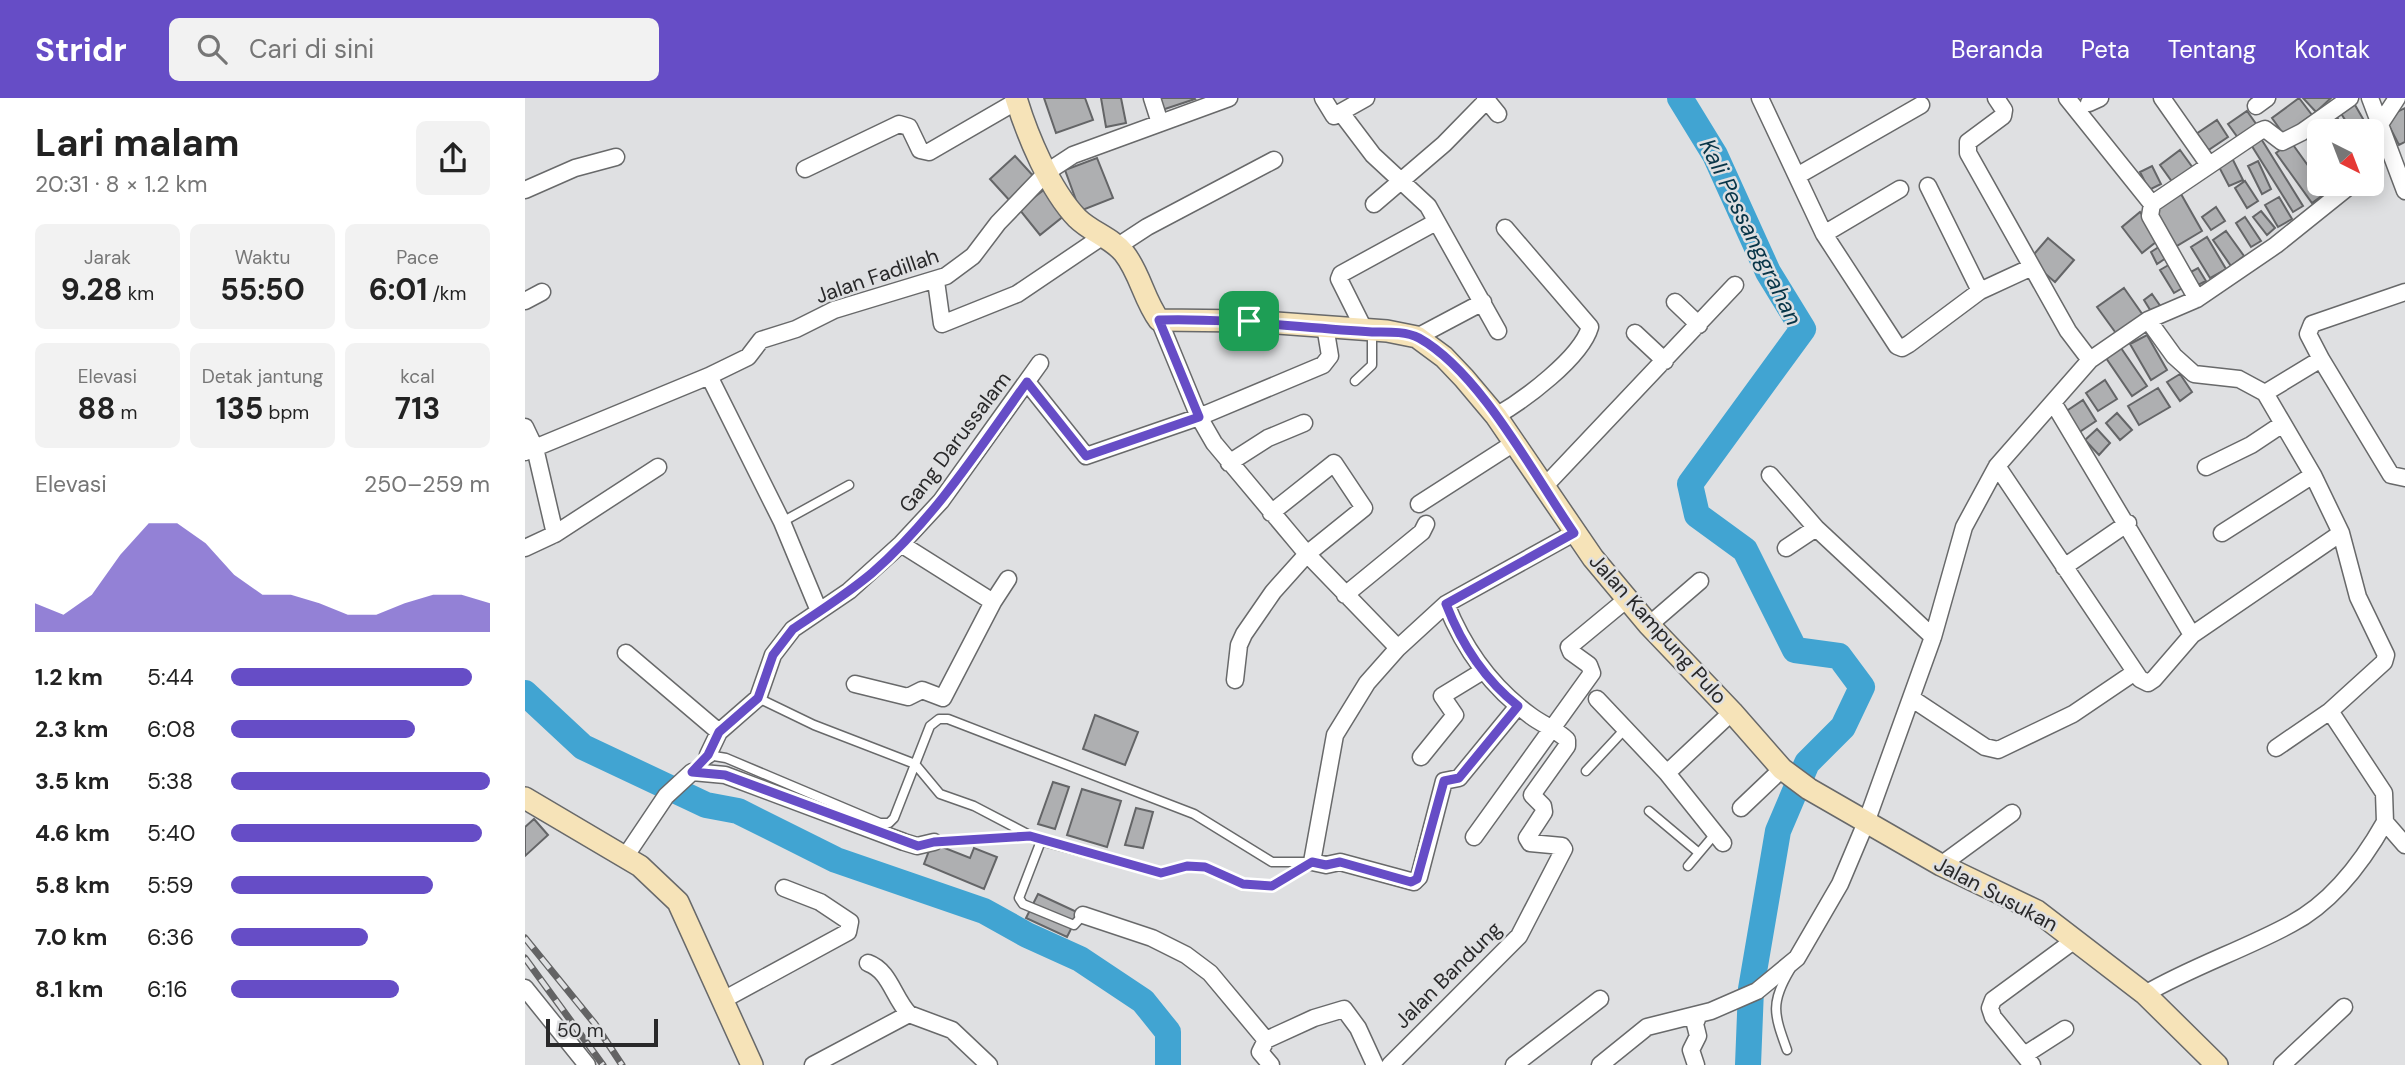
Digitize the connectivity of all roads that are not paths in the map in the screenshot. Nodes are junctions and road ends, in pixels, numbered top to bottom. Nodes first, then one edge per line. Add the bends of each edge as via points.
1 (1152, 98) edge
2 (1229, 98) edge
3 (1323, 98) edge
4 (1366, 98) edge
5 (1760, 98) edge
6 (1996, 98) edge
7 (2067, 98) edge
8 (2162, 98) edge
9 (2350, 98) edge
10 (2370, 98) edge
11 (2397, 98) edge
12 (1486, 99) edge
13 (1016, 100) edge
14 (1921, 105) dead end
15 (1342, 114) junction
16 (1498, 114) dead end
17 (2378, 119) edge
18 (1160, 123) junction
19 (2384, 127) edge
20 (2384, 136) edge
21 (616, 157) dead end
22 (1274, 160) dead end
23 (2209, 165) junction
24 (805, 169) dead end
25 (1047, 172) junction
26 (1797, 176) junction
27 (1401, 180) junction
28 (1928, 186) dead end
29 (1900, 188) dead end
30 (525, 190) edge
31 (2405, 191) edge
32 (2337, 196) edge
33 (1374, 204) dead end
34 (2153, 204) junction
35 (1436, 222) junction
36 (1505, 228) dead end
37 (1824, 234) junction
38 (1111, 241) junction
39 (2032, 267) junction
40 (936, 281) junction
41 (1735, 285) dead end
42 (1980, 291) junction
43 (542, 292) dead end
44 (2405, 292) edge
45 (2197, 299) junction
46 (525, 301) edge
47 (1483, 302) junction
48 (1675, 302) dead end
49 (1159, 320) junction
50 (2148, 320) junction
51 (1699, 325) junction
52 (1325, 326) junction
53 (1368, 331) junction
54 (1498, 331) dead end
55 (1635, 333) dead end
56 (1417, 337) junction
57 (2321, 359) junction
58 (2090, 360) junction
59 (1665, 361) junction
60 (1039, 363) dead end
61 (709, 376) junction
62 (1355, 381) dead end
63 (1027, 382) junction
64 (2265, 393) junction
65 (2054, 404) junction
66 (1496, 416) junction
67 (1199, 417) junction
68 (1304, 423) dead end
69 (2281, 425) junction
70 (525, 427) edge
71 (1514, 443) junction
72 (530, 450) edge
73 (1229, 463) junction
74 (1997, 466) junction
75 (658, 467) dead end
76 (2206, 467) dead end
77 (1770, 475) dead end
78 (2313, 475) junction
79 (2405, 478) edge
80 (849, 485) dead end
81 (1543, 488) junction
82 (1419, 504) dead end
83 (1271, 513) junction
84 (782, 522) junction
85 (2128, 523) junction
86 (1426, 524) dead end
87 (1816, 528) junction
88 (1574, 533) junction
89 (2222, 533) dead end
90 (2341, 533) junction
91 (555, 534) junction
92 (901, 544) junction
93 (525, 548) edge
94 (1786, 548) dead end
95 (1307, 554) junction
96 (2064, 568) junction
97 (1008, 579) dead end
98 (1700, 581) dead end
99 (1345, 595) junction
100 (1627, 598) junction
101 (993, 602) junction
102 (1446, 604) junction
103 (819, 611) junction
104 (1649, 625) junction
105 (2192, 635) junction
106 (1933, 637) junction
107 (1398, 648) junction
108 (627, 653) dead end
109 (1483, 671) junction
110 (2135, 673) junction
111 (1235, 680) dead end
112 (855, 684) dead end
113 (758, 698) junction
114 (1911, 698) junction
115 (1597, 699) dead end
116 (1518, 706) junction
117 (2330, 711) junction
118 (1733, 712) junction
119 (1555, 728) junction
120 (1625, 729) junction
121 (719, 732) junction
122 (2276, 748) dead end
123 (708, 755) junction
124 (1421, 757) dead end
125 (915, 764) junction
126 (1587, 771) dead end
127 (1667, 773) junction
128 (1785, 773) junction
129 (689, 774) junction
130 (525, 798) edge
131 (1741, 808) dead end
132 (1649, 811) dead end
133 (2012, 813) dead end
134 (1867, 820) junction
135 (2385, 822) junction
136 (1030, 836) junction
137 (1474, 837) dead end
138 (1719, 838) joint
139 (1041, 841) junction
140 (934, 842) joint
141 (2405, 845) edge
142 (1699, 853) junction
143 (625, 856) junction
144 (1312, 862) junction
145 (1941, 865) junction
146 (1688, 866) dead end
147 (784, 888) dead end
148 (1083, 915) joint
149 (2076, 939) junction
150 (1797, 958) junction
151 (868, 963) dead end
152 (525, 988) edge
153 (2145, 994) junction
154 (1600, 999) dead end
155 (723, 1000) junction
156 (2344, 1007) dead end
157 (1705, 1013) junction
158 (909, 1014) junction
159 (2065, 1029) dead end
160 (1266, 1040) junction
161 (1787, 1050) dead end
162 (2029, 1060) edge
163 (587, 1065) edge
164 (752, 1065) edge
165 (813, 1065) edge
166 (989, 1065) edge
167 (1271, 1065) edge
168 (1375, 1065) edge
169 (1390, 1065) edge
170 (1514, 1065) edge
171 (1600, 1065) edge
172 (1696, 1065) edge
173 (2217, 1065) edge
174 (2282, 1065) edge

1 - 18 street
2 - 18 street, Jalan Fadillah
3 - 15 street via 1332,116
4 - 15 street
5 - 26 street
6 - 39 street via 2003,116 1967,147
7 - 34 street
8 - 23 street
9 - 23 street via 2302,132 2278,142 2265,129
10 - 17 street
11 - 19 street
12 - 16 street
12 - 27 street via 1444,144
13 - 24 street via 929,152 920,150 909,127 899,124
13 - 25 street via 1025,130
14 - 26 street
15 - 27 street via 1373,155
18 - 25 street, Jalan Fadillah via 1073,155
20 - 31 street
21 - 30 street via 575,168
22 - 38 street
23 - 34 street
25 - 38 street via 1076,217
25 - 40 street, Jalan Fadillah via 964,265
26 - 37 street
27 - 33 street
27 - 35 street via 1428,206
28 - 42 street
29 - 37 street
32 - 45 street via 2276,246
34 - 45 street via 2150,216
35 - 47 street
35 - 53 street via 1341,274 1339,279
36 - 66 street via 1590,327 1574,354
37 - 42 street via 1892,340 1902,348
38 - 40 street via 1017,294 942,324
38 - 49 street via 1135,270
39 - 42 street
39 - 58 street
40 - 61 street, Jalan Fadillah via 846,305 796,330 764,339 748,357
41 - 51 street
43 - 46 street
44 - 57 street via 2312,324 2308,334
45 - 50 street
47 - 54 street
47 - 56 street
48 - 51 street
49 - 52 street, Jalan Kampung Pulo
49 - 67 street
50 - 58 street
50 - 64 street via 2174,356 2194,374 2239,379
51 - 59 street
52 - 53 street, Jalan Kampung Pulo
52 - 67 street via 1328,362
53 - 56 street, Jalan Kampung Pulo
53 - 62 lane via 1372,365
55 - 59 street
56 - 66 street, Jalan Kampung Pulo via 1444,356
57 - 64 street
57 - 79 street via 2391,475
58 - 65 street
59 - 81 street
60 - 63 street, Gang Darussalam
61 - 72 street
61 - 84 street
63 - 67 street via 1086,456
63 - 92 street, Gang Darussalam via 941,501
64 - 69 street
65 - 74 street
65 - 85 street
66 - 71 street, Jalan Kampung Pulo
67 - 73 street
68 - 73 street via 1268,438
69 - 76 street
69 - 78 street
70 - 72 street
71 - 81 street, Jalan Kampung Pulo
71 - 82 street
72 - 91 street
73 - 83 street
74 - 96 street
74 - 106 street via 1964,527
75 - 91 street
77 - 87 street
78 - 89 street
78 - 90 street
80 - 84 lane
81 - 88 street, Jalan Kampung Pulo
83 - 95 street
83 - 95 street via 1331,463 1336,465 1364,508
84 - 103 street
85 - 96 street
85 - 105 street
86 - 99 street
87 - 94 street
87 - 106 street
88 - 100 street, Jalan Kampung Pulo
88 - 102 street
90 - 105 street
90 - 117 street via 2358,597 2386,655 2384,662
91 - 93 street
92 - 101 street
92 - 103 street, Gang Darussalam
95 - 99 street
95 - 111 street via 1244,634
96 - 110 street
97 - 101 street
98 - 104 street
99 - 107 street
100 - 104 street, Jalan Kampung Pulo
100 - 119 street via 1569,647 1592,673
101 - 112 street via 943,698 922,690 908,697
102 - 107 street
102 - 109 street
103 - 113 street, Gang Darussalam via 782,640
104 - 118 street, Jalan Kampung Pulo
105 - 110 street via 2150,682
106 - 114 street
107 - 144 street via 1367,683 1335,735
108 - 121 street
109 - 116 street
109 - 124 street via 1443,695 1455,715
110 - 114 street via 2073,714 1998,750 1985,747
113 - 121 street, Gang Darussalam
113 - 125 lane
114 - 134 street
115 - 120 street
116 - 119 street
116 - 144 street via 1459,778 1444,781 1417,879 1411,882 1340,862
117 - 122 street
117 - 135 street via 2384,793
118 - 127 street
118 - 128 street, Jalan Kampung Pulo
119 - 137 street
119 - 169 street, Jalan Bandung via 1569,743 1532,795 1544,809 1527,838 1530,843 1562,846 1564,851 1519,936
120 - 126 lane
120 - 127 street
121 - 123 street, Gang Darussalam
123 - 125 lane via 726,758 880,823 894,818
123 - 129 lane
125 - 136 lane via 940,794 974,806
125 - 144 lane via 930,726 949,719 1193,814 1272,862
127 - 138 street
128 - 131 street
128 - 134 street, Jalan Susukan
129 - 140 street via 725,775 904,842 918,846
129 - 143 street via 666,796
130 - 143 street
132 - 142 lane
133 - 145 street
134 - 145 street, Jalan Susukan
134 - 150 street via 1840,884
135 - 141 street
135 - 153 street via 2367,853 2307,913
136 - 139 lane
136 - 140 lane
138 - 142 lane
139 - 144 lane via 1161,873 1205,867 1243,884 1272,886
139 - 148 lane via 1019,898 1023,904 1074,925
142 - 146 lane
143 - 155 street via 678,902
145 - 149 street, Jalan Susukan via 2037,911
147 - 155 street via 820,902 850,922 848,932
148 - 160 street via 1187,955 1210,974
149 - 153 street, Jalan Susukan
149 - 162 street via 1993,1000 1993,1017
150 - 157 street via 1758,991
150 - 161 lane via 1775,1004
151 - 158 street via 881,969 898,1003
152 - 163 street
153 - 173 street, Jalan Susukan
154 - 170 street
155 - 164 street
156 - 174 street
157 - 171 street via 1647,1027
157 - 172 street via 1695,1024 1698,1036 1691,1050
158 - 165 street
158 - 166 street via 952,1030
159 - 162 street
160 - 167 street via 1260,1052
160 - 168 street via 1344,1009

